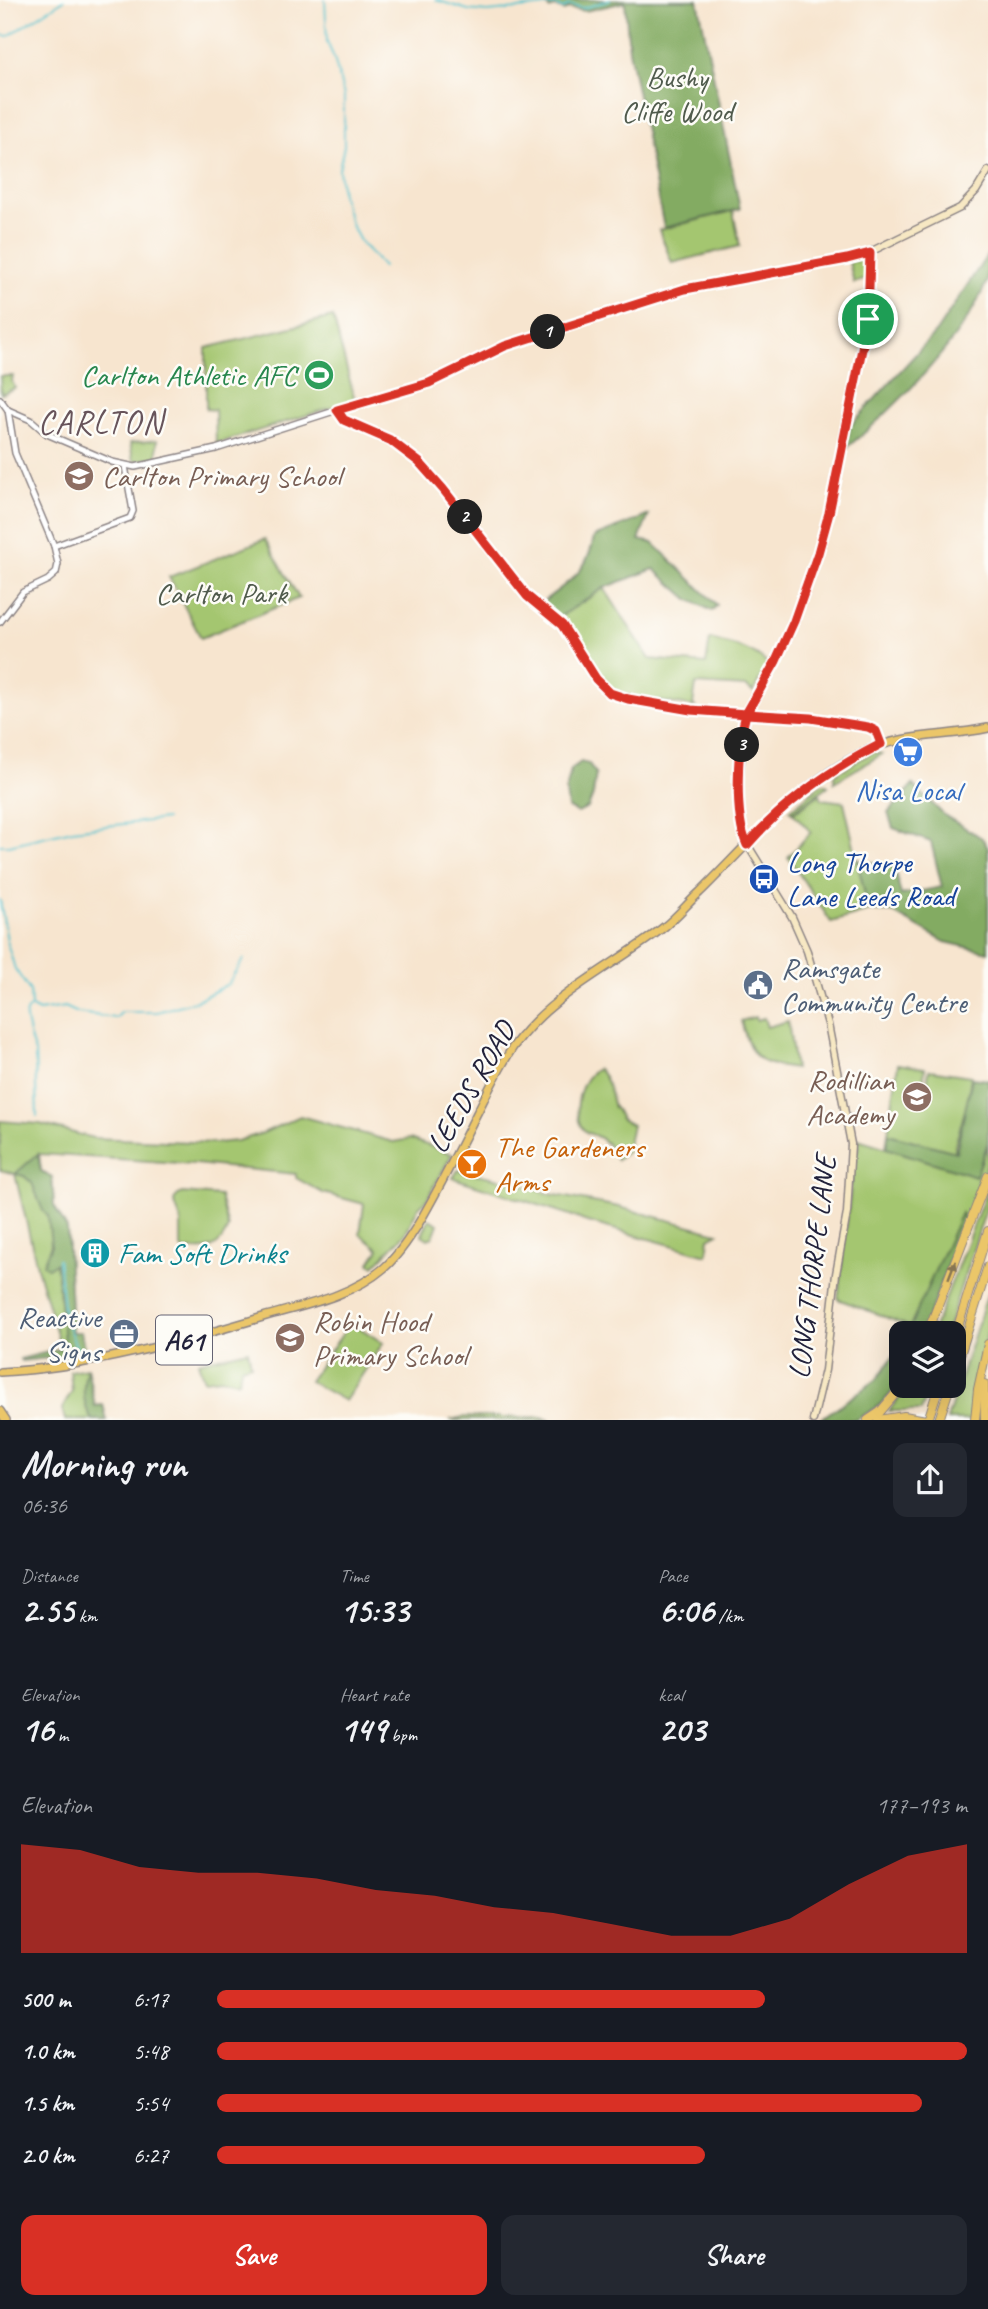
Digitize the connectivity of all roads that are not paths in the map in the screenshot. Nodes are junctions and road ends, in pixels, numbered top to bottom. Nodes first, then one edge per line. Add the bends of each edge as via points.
1 (988, 171) edge
2 (870, 253) junction
3 (0, 399) edge
4 (8, 410) junction
5 (337, 410) junction
6 (125, 466) junction
7 (54, 546) junction
8 (0, 622) edge
9 (746, 714) junction
10 (988, 728) edge
11 (881, 744) junction
12 (747, 845) junction
13 (988, 1176) edge
14 (988, 1231) edge
15 (988, 1266) edge
16 (932, 1321) edge
17 (960, 1321) edge
18 (966, 1336) edge
19 (988, 1345) edge
20 (988, 1364) edge
21 (2, 1373) edge
22 (892, 1398) joint
23 (935, 1398) edge
24 (946, 1398) edge
25 (0, 1411) edge
26 (6, 1420) edge
27 (813, 1420) edge
28 (860, 1420) edge
29 (868, 1420) edge
30 (878, 1420) edge
31 (927, 1420) edge
32 (939, 1420) edge
33 (975, 1420) edge
34 (985, 1420) edge

1 - 2 main road via 960,208
2 - 5 street via 685,289 505,346 429,383
2 - 9 main road via 868,319 824,534 776,661
3 - 4 street
4 - 6 street via 31,420 47,435
4 - 7 street via 15,453
5 - 6 street via 216,449
5 - 9 street via 344,420 390,440 419,462 527,596 562,625 610,693 691,710
6 - 7 street via 132,516
7 - 8 street via 56,573 23,593
9 - 11 street via 868,727 876,731
9 - 12 main road via 739,795
10 - 11 main road, LEEDS ROAD / A61
11 - 12 main road, LEEDS ROAD / A61 via 824,776 776,814
12 - 21 main road, LEEDS ROAD / A61 via 666,925 573,988 531,1026 496,1076 409,1238 374,1275 324,1300 194,1338
12 - 27 main road, LONG THORPE LANE via 792,917 807,951 828,1024 851,1144 847,1213 825,1370
16 -> 13 highway
14 - 17 highway
15 - 18 highway
19 - 33 highway
20 - 34 highway via 983,1391
22 - 28 highway
22 - 29 highway
23 - 31 highway
24 - 32 highway
25 - 26 main road
30 - 31 highway via 904,1416

